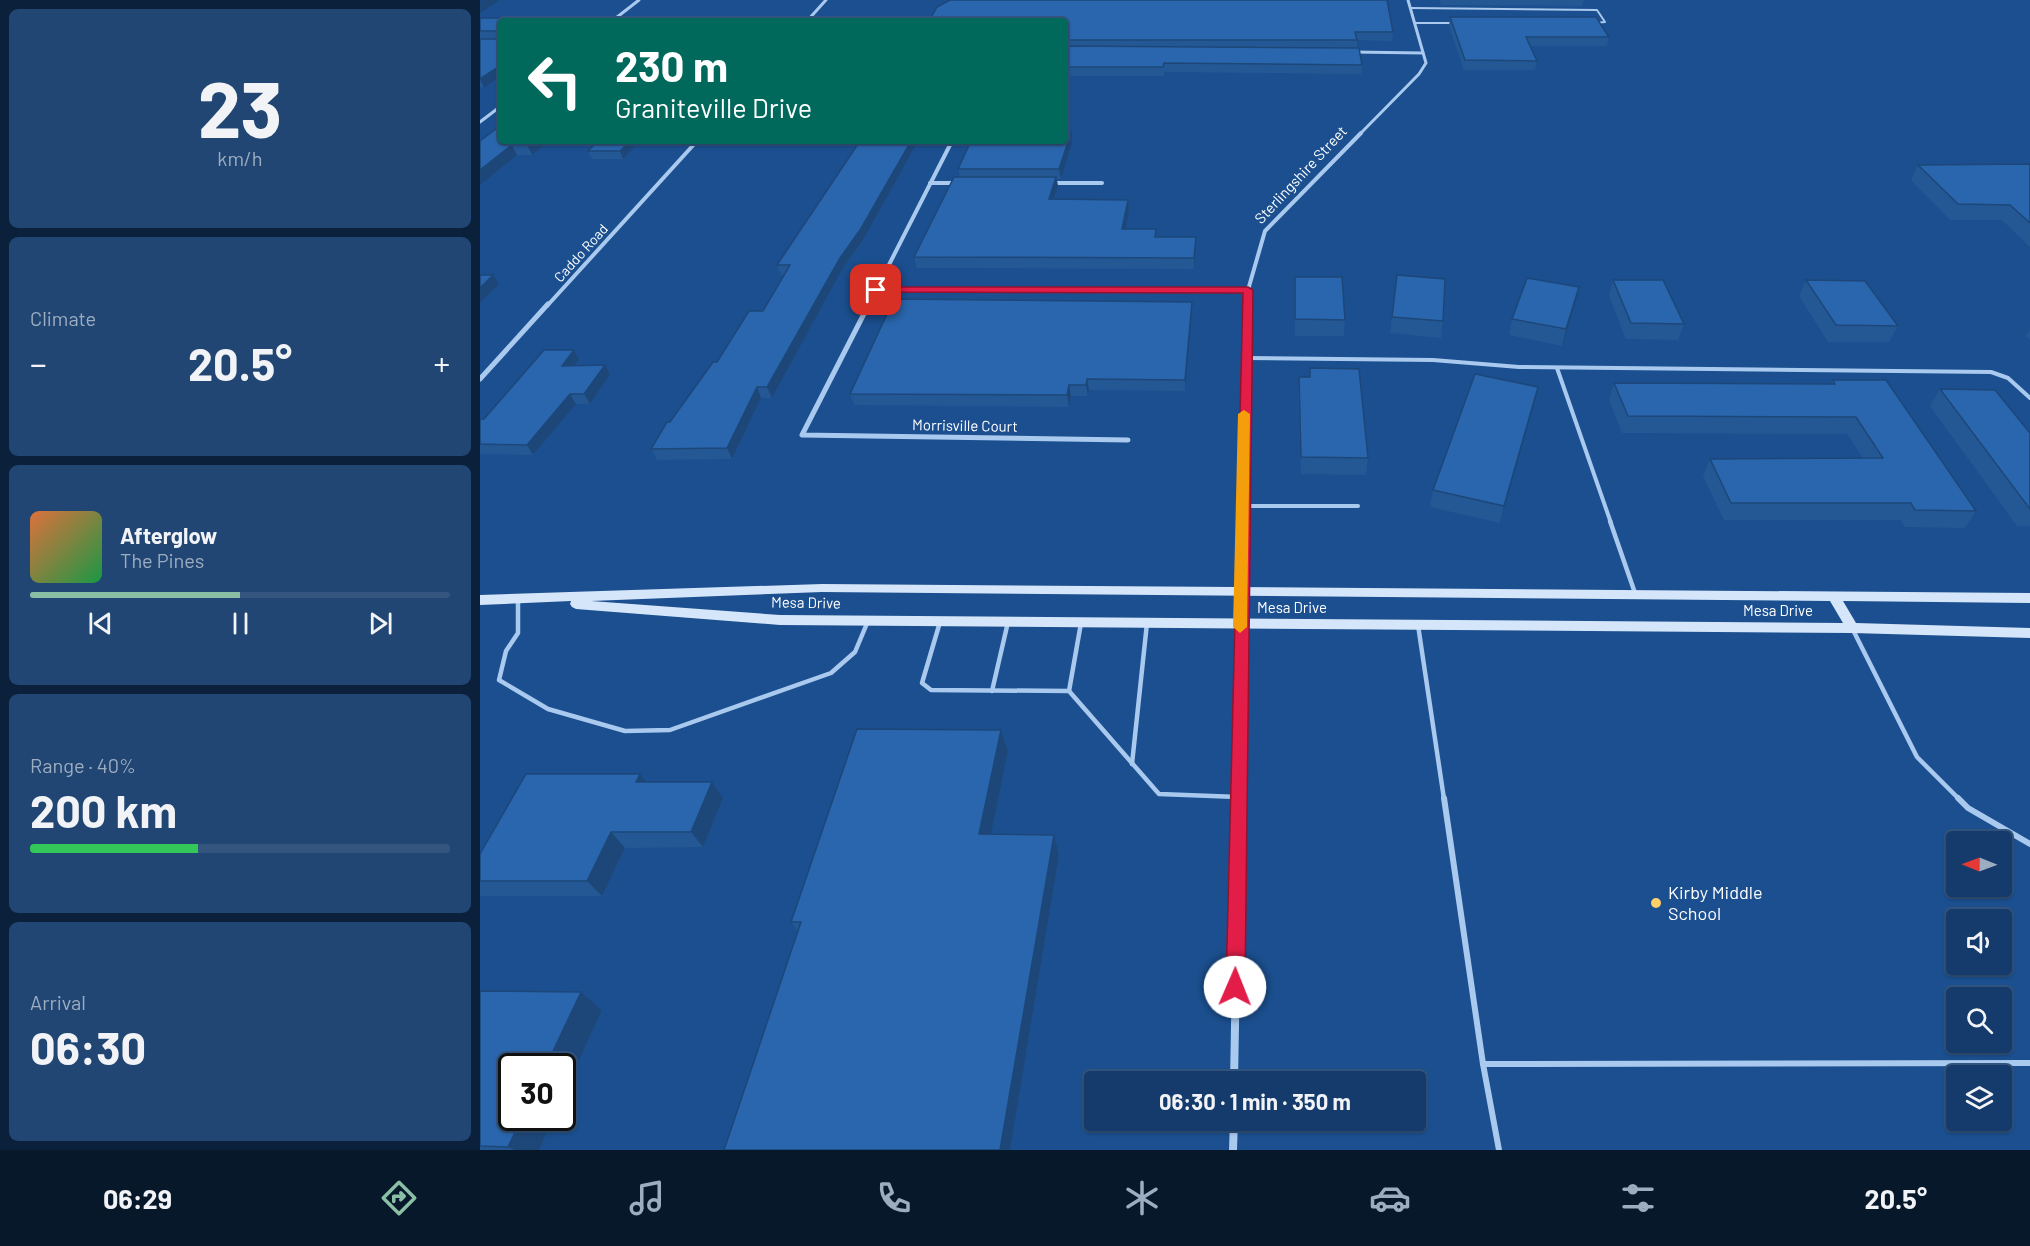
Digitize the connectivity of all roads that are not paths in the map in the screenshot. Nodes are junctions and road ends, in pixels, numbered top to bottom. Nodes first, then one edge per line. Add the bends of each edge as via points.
1 (639, 0) edge
2 (826, 0) edge
3 (1408, 0) edge
4 (1411, 8) junction
5 (1514, 9) junction
6 (1518, 16) edge
7 (616, 18) edge
8 (810, 18) edge
9 (1415, 23) junction
10 (1462, 23) edge
11 (1584, 23) edge
12 (1352, 52) edge
13 (1423, 52) junction
14 (498, 108) edge
15 (480, 122) edge
16 (694, 144) edge
17 (950, 144) edge
18 (930, 183) junction
19 (964, 183) edge
20 (1045, 183) edge
21 (1102, 183) dead end
22 (876, 290) junction
23 (1248, 290) junction
24 (1245, 358) junction
25 (1557, 368) junction
26 (480, 379) edge
27 (2030, 398) edge
28 (1128, 440) dead end
29 (1243, 506) junction
30 (1358, 506) dead end
31 (1241, 590) junction
32 (1635, 593) junction
33 (1833, 595) junction
34 (2030, 598) edge
35 (480, 600) edge
36 (518, 600) junction
37 (868, 621) junction
38 (940, 621) junction
39 (1008, 622) junction
40 (1081, 622) junction
41 (1147, 623) junction
42 (1240, 624) junction
43 (1418, 625) junction
44 (1852, 628) junction
45 (2030, 633) edge
46 (992, 691) junction
47 (1069, 691) junction
48 (1132, 764) junction
49 (1238, 797) junction
50 (2030, 844) edge
51 (2030, 1063) edge
52 (1483, 1064) junction
53 (1234, 1071) edge
54 (1234, 1131) edge
55 (1233, 1150) edge
56 (1499, 1150) edge

1 - 7 street
2 - 8 street
3 - 4 street
4 - 5 lane
4 - 9 street
5 - 6 lane
5 - 11 lane via 1597,10 1605,22
9 - 10 lane
9 - 13 street
12 - 13 street
13 - 23 street, Sterlingshire Street via 1426,63 1419,75 1264,231
14 - 15 street
16 - 26 street, Caddo Road
17 - 18 street
18 - 19 street
18 - 22 street
20 - 21 street
22 - 23 street
22 - 28 street, Morrisville Court via 802,435
23 - 24 street, Sterlingshire Street
24 - 25 lane via 1433,360
24 - 29 street, Sterlingshire Street
25 - 27 lane via 1991,372 2007,378
25 - 32 lane
29 - 30 lane
29 - 31 street, Sterlingshire Street
31 - 32 main road, Mesa Drive
31 - 36 main road, Mesa Drive via 822,588
31 - 42 street, Sterlingshire Street
32 - 33 main road, Mesa Drive
33 - 34 main road, Mesa Drive
33 - 44 main road
35 - 36 main road, Mesa Drive
36 - 37 main road, Mesa Drive via 780,620
36 - 37 lane via 518,633 506,651 499,680 548,709 625,731 670,730 831,673 855,652
37 - 38 main road, Mesa Drive
38 - 39 main road, Mesa Drive
38 - 46 lane via 922,683 930,690
39 - 40 main road, Mesa Drive
39 - 46 lane
40 - 41 main road, Mesa Drive
40 - 47 lane
41 - 42 main road, Mesa Drive
41 - 48 lane
42 - 43 main road, Mesa Drive
42 - 49 street, Sterlingshire Street
43 - 44 main road, Mesa Drive
43 - 52 lane
44 - 45 main road, Mesa Drive
44 - 50 lane via 1917,757 1968,808
46 - 47 lane
47 - 48 lane
48 - 49 lane via 1159,794
49 - 53 street, Sterlingshire Street
51 - 52 lane
52 - 56 lane
54 - 55 street

